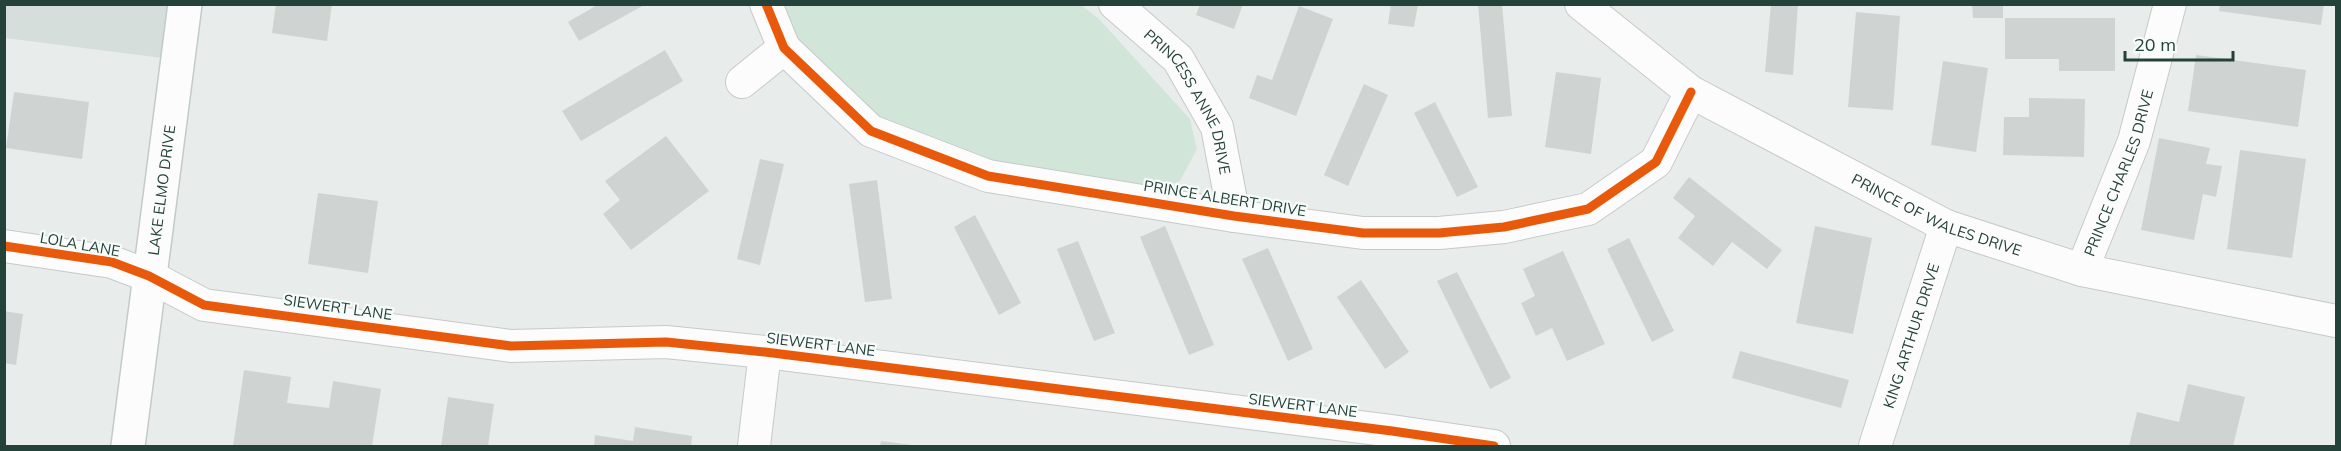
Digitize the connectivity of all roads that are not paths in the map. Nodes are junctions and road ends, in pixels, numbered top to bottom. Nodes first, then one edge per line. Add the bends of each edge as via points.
1 (184, 4) edge
2 (766, 4) edge
3 (1115, 4) edge
4 (1581, 4) edge
5 (2170, 4) edge
6 (784, 48) junction
7 (742, 82) dead end
8 (1691, 92) junction
9 (1234, 216) junction
10 (1946, 226) junction
11 (4, 246) edge
12 (2082, 270) junction
13 (149, 276) junction
14 (2337, 321) edge
15 (765, 352) junction
16 (1390, 439) edge
17 (128, 447) edge
18 (753, 447) edge
19 (1494, 447) edge
20 (1875, 447) edge

1 - 13 main road, LAKE ELMO DRIVE
2 - 6 street, PRINCE ALBERT DRIVE
3 - 9 street, PRINCESS ANNE DRIVE via 1178,60 1217,127
4 - 8 street, PRINCE OF WALES DRIVE
5 - 12 street, PRINCE CHARLES DRIVE via 2134,141
6 - 7 street
6 - 9 street, PRINCE ALBERT DRIVE via 871,131 987,176
8 - 9 street, PRINCE ALBERT DRIVE via 1656,162 1588,209 1504,227 1439,233 1363,233
8 - 10 street, PRINCE OF WALES DRIVE
10 - 12 street, PRINCE OF WALES DRIVE
10 - 20 street, KING ARTHUR DRIVE
11 - 13 street, LOLA LANE via 112,262
12 - 14 street, PRINCE OF WALES DRIVE
13 - 15 street, SIEWERT LANE via 204,304 511,346 666,342
13 - 17 main road, LAKE ELMO DRIVE
15 - 16 street, SIEWERT LANE
15 - 18 street
16 - 19 street, SIEWERT LANE

